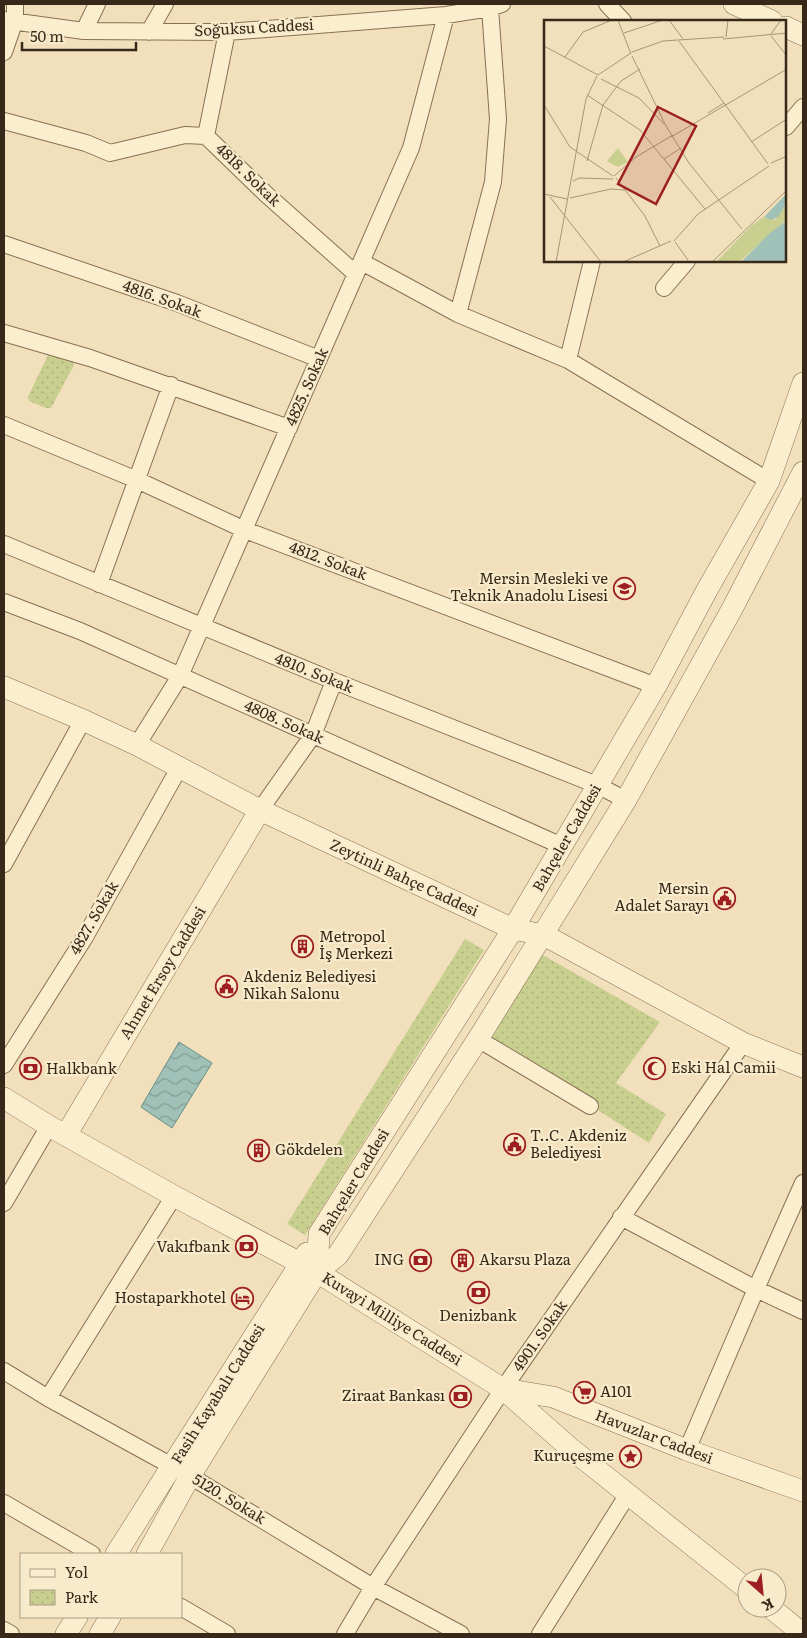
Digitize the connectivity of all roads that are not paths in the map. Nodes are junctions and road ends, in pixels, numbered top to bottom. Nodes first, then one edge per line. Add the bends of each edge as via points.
1 (15, 4) edge
2 (96, 4) edge
3 (165, 4) edge
4 (607, 4) edge
5 (734, 4) edge
6 (496, 6) edge
7 (446, 15) junction
8 (9, 20) edge
9 (622, 20) edge
10 (770, 20) edge
11 (787, 27) edge
12 (84, 31) junction
13 (149, 32) junction
14 (227, 32) junction
15 (803, 35) edge
16 (4, 52) edge
17 (803, 107) edge
18 (4, 121) edge
19 (787, 126) edge
20 (206, 136) junction
21 (4, 244) edge
22 (592, 262) edge
23 (685, 262) edge
24 (359, 268) junction
25 (664, 288) dead end
26 (458, 314) junction
27 (4, 333) edge
28 (319, 360) junction
29 (568, 360) junction
30 (803, 383) edge
31 (170, 385) junction
32 (4, 425) edge
33 (290, 428) junction
34 (803, 475) edge
35 (137, 480) junction
36 (769, 481) junction
37 (245, 530) junction
38 (4, 544) edge
39 (99, 584) junction
40 (4, 602) edge
41 (202, 628) junction
42 (180, 676) junction
43 (334, 681) junction
44 (656, 686) junction
45 (5, 689) edge
46 (83, 720) junction
47 (312, 735) junction
48 (137, 745) junction
49 (179, 768) junction
50 (597, 785) junction
51 (626, 800) junction
52 (260, 810) junction
53 (562, 846) junction
54 (4, 864) edge
55 (513, 929) junction
56 (544, 935) junction
57 (478, 1039) junction
58 (743, 1043) junction
59 (4, 1065) edge
60 (803, 1066) edge
61 (4, 1098) edge
62 (590, 1106) dead end
63 (57, 1131) junction
64 (803, 1183) edge
65 (174, 1196) junction
66 (4, 1203) edge
67 (621, 1217) junction
68 (319, 1234) joint
69 (309, 1268) junction
70 (756, 1289) junction
71 (803, 1311) edge
72 (4, 1371) edge
73 (503, 1389) junction
74 (48, 1398) junction
75 (687, 1450) junction
76 (181, 1471) junction
77 (803, 1491) edge
78 (628, 1494) junction
79 (4, 1503) edge
80 (90, 1553) edge
81 (117, 1553) edge
82 (146, 1553) edge
83 (737, 1581) edge
84 (374, 1587) junction
85 (182, 1608) edge
86 (76, 1618) edge
87 (109, 1618) edge
88 (783, 1618) edge
89 (4, 1630) edge
90 (11, 1634) edge
91 (66, 1634) edge
92 (100, 1634) edge
93 (227, 1634) edge
94 (345, 1634) edge
95 (461, 1634) edge
96 (540, 1634) edge
97 (803, 1634) edge

1 - 8 street
2 - 12 street
3 - 13 street
4 - 9 street
5 - 10 street
6 - 7 street, Soğuksu Caddesi
6 - 26 street via 498,120 493,182
7 - 14 street, Soğuksu Caddesi
7 - 24 street, 4825. Sokak via 411,148
8 - 12 street, Soğuksu Caddesi
8 - 16 street
11 - 15 street
12 - 13 street, Soğuksu Caddesi
13 - 14 street, Soğuksu Caddesi
14 - 20 street
17 - 19 street
18 - 20 street, 4818. Sokak via 86,143 110,153 185,135
20 - 24 street, 4818. Sokak via 266,195
21 - 28 street, 4816. Sokak via 176,303
22 - 29 street
23 - 25 street
24 - 26 street, 4818. Sokak
24 - 28 street, 4825. Sokak
26 - 29 street, 4818. Sokak
27 - 31 street
28 - 33 street, 4825. Sokak
29 - 36 street, 4818. Sokak
30 - 36 street, Bahçeler Caddesi
31 - 33 street
31 - 35 street
32 - 35 street, 4812. Sokak
33 - 37 street, 4825. Sokak
34 - 51 street, Bahçeler Caddesi
35 - 37 street, 4812. Sokak
35 - 39 street
36 - 44 street, Bahçeler Caddesi
37 - 41 street, 4825. Sokak
37 - 44 street, 4812. Sokak
38 - 39 street, 4810. Sokak
39 - 41 street, 4810. Sokak
40 - 42 street, 4808. Sokak
41 - 42 street, 4825. Sokak
41 - 43 street, 4810. Sokak
42 - 47 street, 4808. Sokak
42 - 48 street, 4825. Sokak
43 - 47 street
43 - 50 street, 4810. Sokak
44 - 50 street, Bahçeler Caddesi
45 - 46 street, Zeytinli Bahçe Caddesi
46 - 48 street, Zeytinli Bahçe Caddesi
46 - 54 street
47 - 52 street
47 - 53 street, 4808. Sokak
48 - 49 street, Zeytinli Bahçe Caddesi
49 - 52 street, Zeytinli Bahçe Caddesi
49 - 59 street, 4827. Sokak via 85,937
50 - 51 street, 4810. Sokak
50 - 53 street, Bahçeler Caddesi
51 - 56 street, Bahçeler Caddesi
52 - 55 street, Zeytinli Bahçe Caddesi
52 - 63 street, Ahmet Ersoy Caddesi
53 - 55 street, Bahçeler Caddesi
55 - 56 street, Zeytinli Bahçe Caddesi
55 - 68 street, Bahçeler Caddesi
56 - 57 street, Bahçeler Caddesi
56 - 58 street, Zeytinli Bahçe Caddesi
57 - 62 street
57 - 69 street, Bahçeler Caddesi via 338,1255
58 - 60 street, Zeytinli Bahçe Caddesi
58 - 67 street, 4901. Sokak
61 - 63 street, Kuvayi Milliye Caddesi
63 - 65 street, Kuvayi Milliye Caddesi
63 - 66 street
64 - 70 street
65 - 69 street, Kuvayi Milliye Caddesi
65 - 74 street
67 - 70 street
67 - 73 street, 4901. Sokak
68 - 69 street, Fasih Kayabalı Caddesi
69 - 73 street, Kuvayi Milliye Caddesi
69 - 76 street, Fasih Kayabalı Caddesi
70 - 71 street
70 - 75 street
72 - 74 street, 5120. Sokak
73 - 75 street, Havuzlar Caddesi via 553,1397
73 - 78 street, Kuvayi Milliye Caddesi
73 - 84 street, 4901. Sokak
74 - 76 street, 5120. Sokak
75 - 77 street, Havuzlar Caddesi
76 - 81 street, Fasih Kayabalı Caddesi
76 - 82 street, Fasih Kayabalı Caddesi
76 - 84 street, 5120. Sokak
78 - 83 street, Kuvayi Milliye Caddesi
78 - 96 street
79 - 80 street
84 - 94 street, 4901. Sokak
84 - 95 street, 5120. Sokak
85 - 93 street
86 - 91 street
87 - 92 street
88 - 97 street
89 - 90 street

